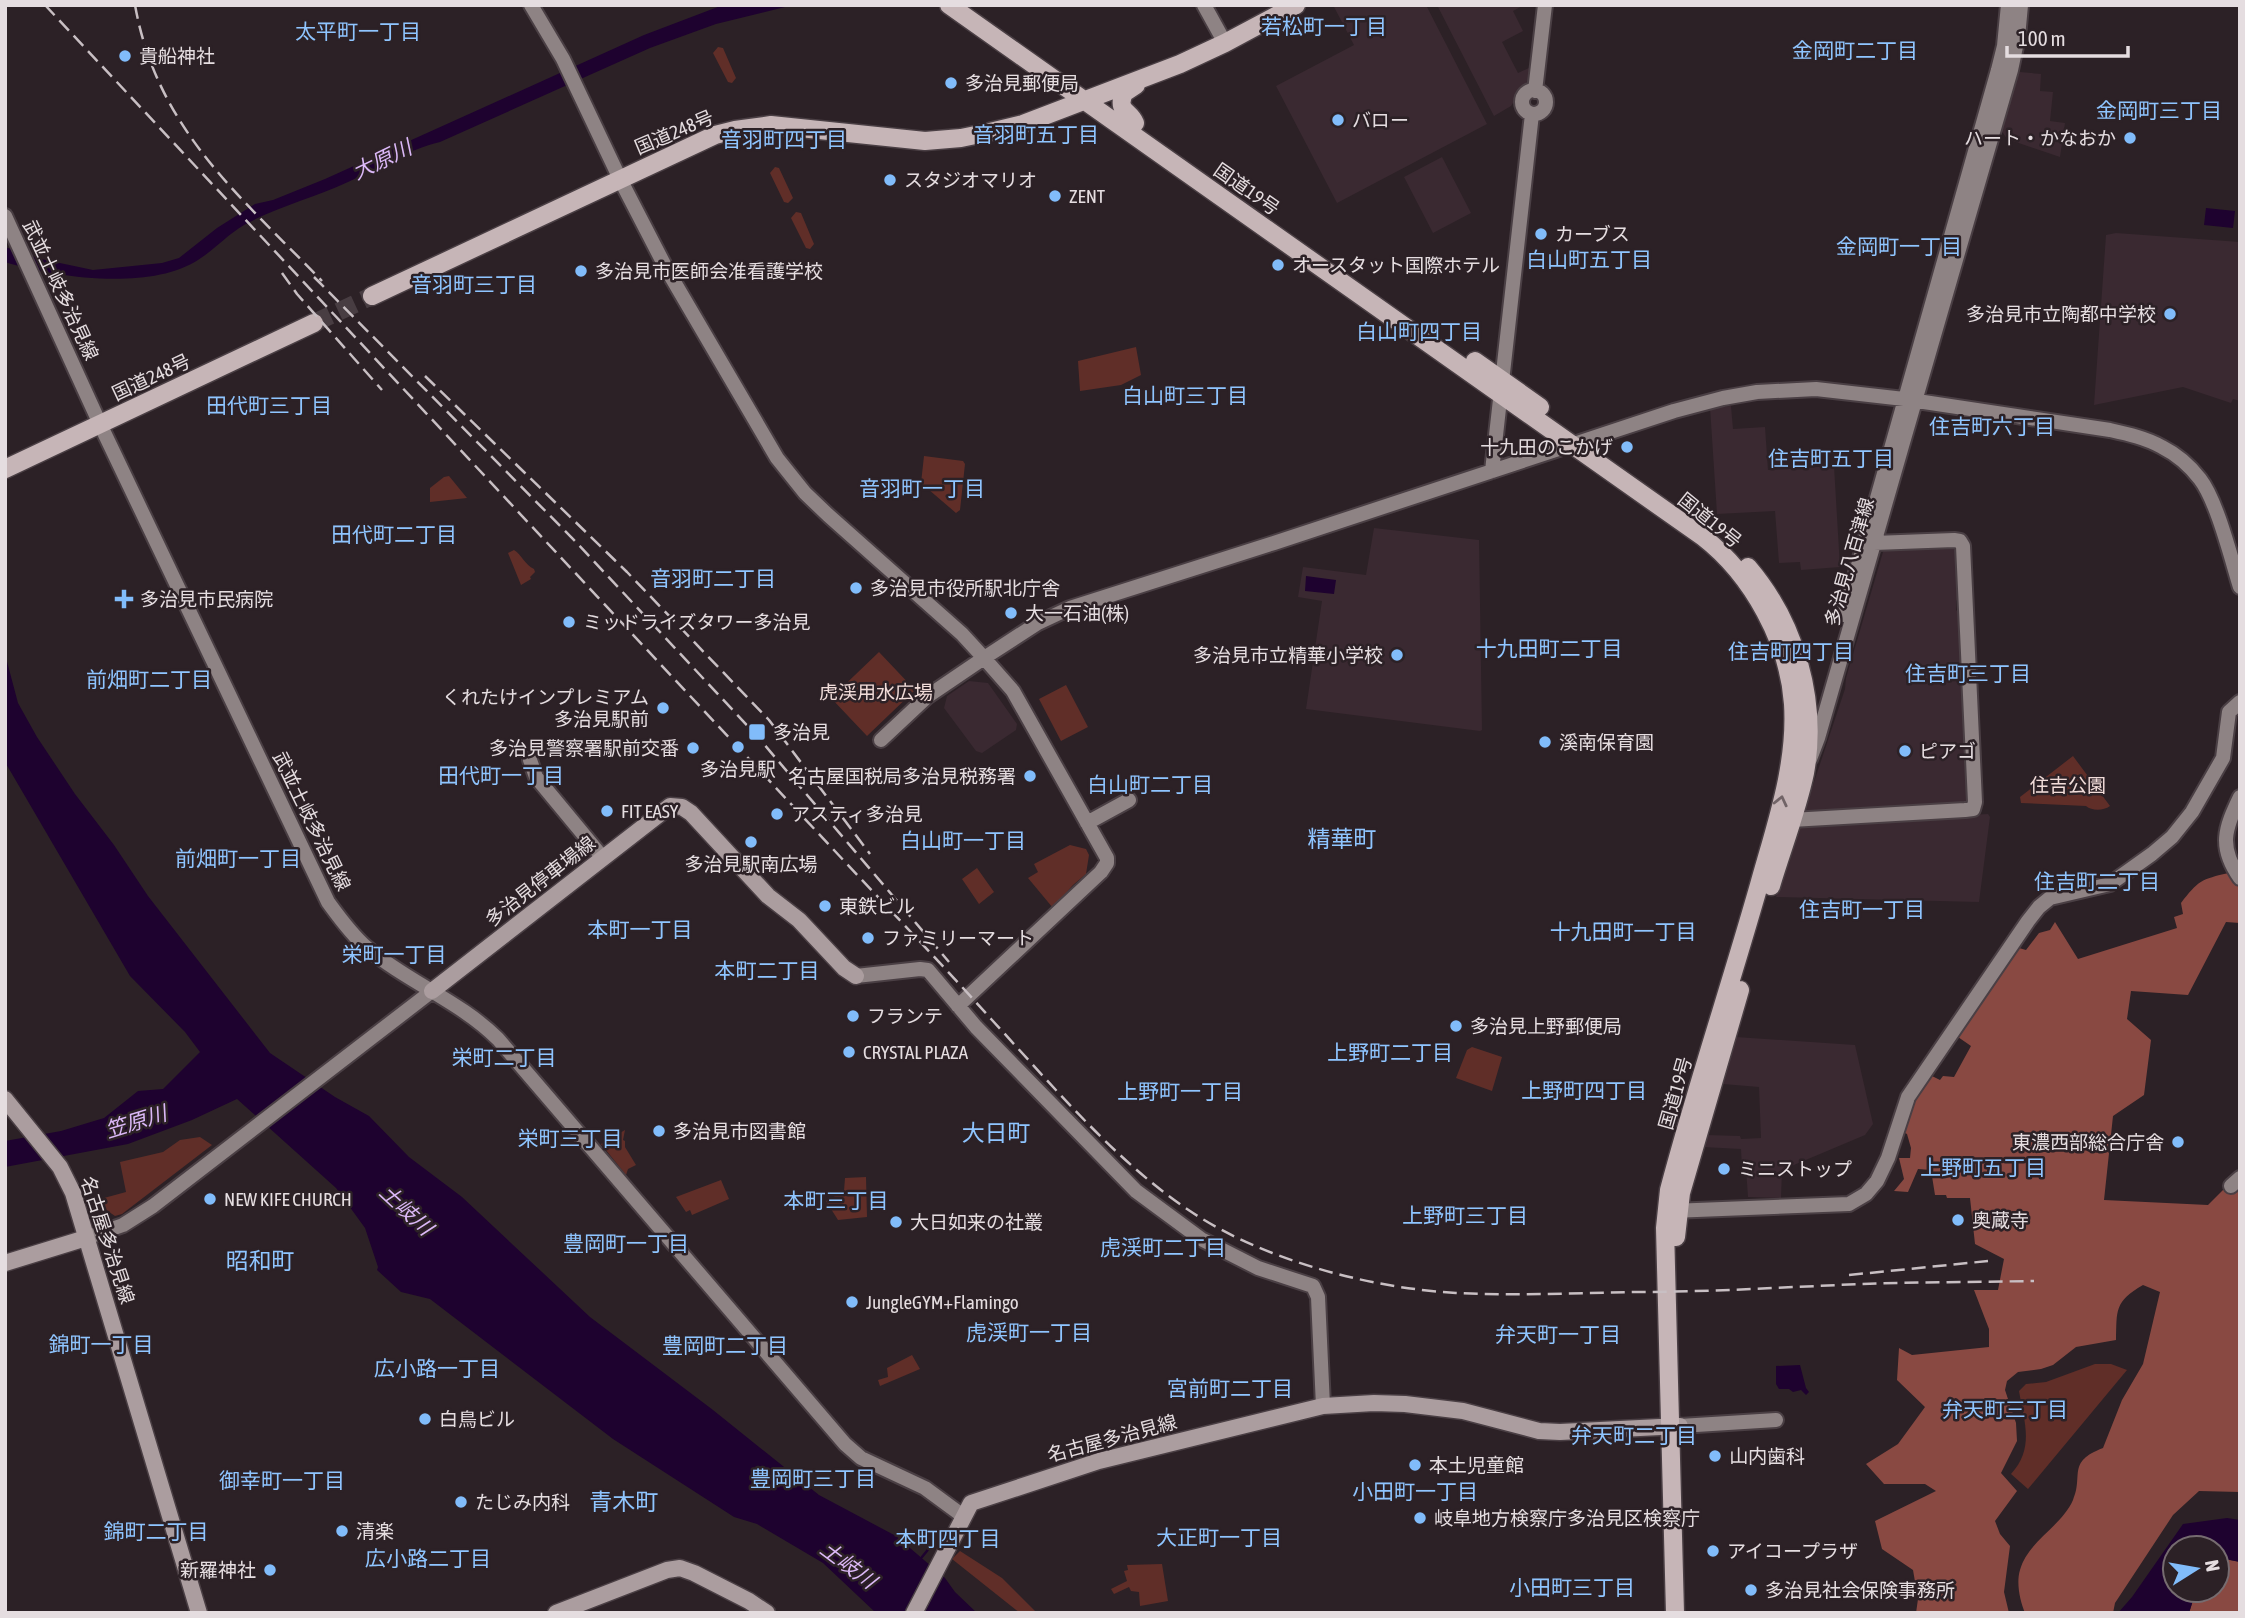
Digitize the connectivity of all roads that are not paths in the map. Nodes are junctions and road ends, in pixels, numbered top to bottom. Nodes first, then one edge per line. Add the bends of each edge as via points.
1 (531, 5) edge
2 (949, 5) edge
3 (967, 5) edge
4 (1204, 5) edge
5 (1272, 5) edge
6 (1296, 5) edge
7 (1545, 5) edge
8 (2008, 5) edge
9 (2021, 5) edge
10 (993, 30) junction
11 (1222, 38) junction
12 (1180, 64) junction
13 (1088, 96) junction
14 (1135, 123) junction
15 (620, 178) junction
16 (5, 216) edge
17 (372, 296) tunnel mouth
18 (314, 323) tunnel mouth
19 (1502, 387) junction
20 (1909, 400) junction
21 (100, 424) junction
22 (1580, 443) junction
23 (5, 469) edge
24 (1492, 471) junction
25 (1874, 543) junction
26 (2240, 587) edge
27 (984, 658) junction
28 (2240, 702) edge
29 (1808, 720) junction
30 (881, 740) dead end
31 (1791, 760) junction
32 (530, 761) dead end
33 (1804, 773) junction
34 (2240, 797) edge
35 (1129, 800) dead end
36 (1791, 820) junction
37 (1087, 823) junction
38 (603, 858) junction
39 (2240, 878) edge
40 (856, 976) joint
41 (432, 991) junction
42 (958, 1006) junction
43 (5, 1099) edge
44 (1673, 1211) junction
45 (86, 1238) junction
46 (5, 1263) edge
47 (1323, 1406) junction
48 (1776, 1420) dead end
49 (1675, 1426) junction
50 (963, 1516) junction
51 (199, 1613) edge
52 (556, 1613) edge
53 (767, 1613) edge
54 (914, 1613) edge
55 (1675, 1613) edge
56 (1687, 1613) edge

1 - 15 street via 565,62
2 - 10 highway, 国道19号
3 - 10 highway, 国道19号
4 - 11 street
5 - 11 highway, 国道248号
6 - 11 highway, 国道248号
7 - 19 street via 1535,91 1522,101 1532,114
8 - 20 street via 1998,70
9 - 20 street via 2011,70
10 - 13 highway, 国道19号
11 - 12 highway, 国道248号
11 - 13 highway, 国道248号
12 - 13 highway, 国道248号
12 - 14 highway via 1124,93 1123,108
13 - 14 highway, 国道19号
13 - 15 highway, 国道248号 via 1023,124 961,138 925,141 754,126 715,135
13 - 19 highway, 国道19号
14 - 19 highway, 国道19号
15 - 17 highway, 国道248号
15 - 27 street via 687,306 777,458 805,493
16 - 21 street, 武並土岐多治見線
18 - 21 highway, 国道248号
19 - 22 highway, 国道19号
19 - 24 street
20 - 22 street via 1816,389 1758,392 1674,411
20 - 25 street, 多治見八百津線
20 - 26 street via 2110,430 2163,447 2201,480
20 - 29 street, 多治見八百津線 via 1822,691
21 - 23 highway, 国道248号
21 - 41 street, 武並土岐多治見線 via 328,902 365,946
22 - 24 street
22 - 29 highway, 国道19号 via 1692,515 1723,540 1765,587 1789,631
22 - 31 highway, 国道19号 via 1709,542 1757,596 1790,679
24 - 27 street via 1070,608
25 - 33 street, 多治見八百津線
25 - 36 street via 1954,540 1963,546 1973,809
27 - 30 street via 928,696
27 - 37 street via 1013,691
28 - 44 street via 2229,712 2223,758 2172,837 2110,884 2050,898 2028,920 1908,1097 1888,1158 1866,1194 1849,1204
29 - 31 street, 多治見八百津線
29 - 33 highway, 国道19号
44 -> 31 highway, 国道19号 via 1669,1190 1777,823
32 - 38 street via 536,777
33 - 36 highway, 国道19号
34 - 39 street via 2231,815 2226,849
35 - 37 street
36 - 44 highway, 国道19号
37 - 42 street via 1105,851 1104,868
38 - 40 main road, 多治見停車場線 via 670,806 682,807 768,896
38 - 41 main road, 多治見停車場線
40 - 42 street via 928,970
41 - 45 street via 138,1216
41 - 50 street, 武並土岐多治見線 via 489,1030 521,1064 845,1444 861,1458 925,1488
42 - 47 street via 1136,1191 1210,1244 1258,1268 1314,1286
43 - 45 main road, 名古屋多治見線 via 60,1167
44 - 49 highway, 国道19号 via 1664,1265
45 - 46 main road
45 - 51 main road, 名古屋多治見線
47 - 49 main road, 名古屋多治見線 via 1405,1404 1463,1411 1539,1431
47 - 50 main road, 名古屋多治見線 via 1099,1461 978,1499
48 - 49 street
49 - 55 highway, 国道19号
49 - 56 highway, 国道19号
50 - 54 main road, 名古屋多治見線
52 - 53 main road via 680,1568

